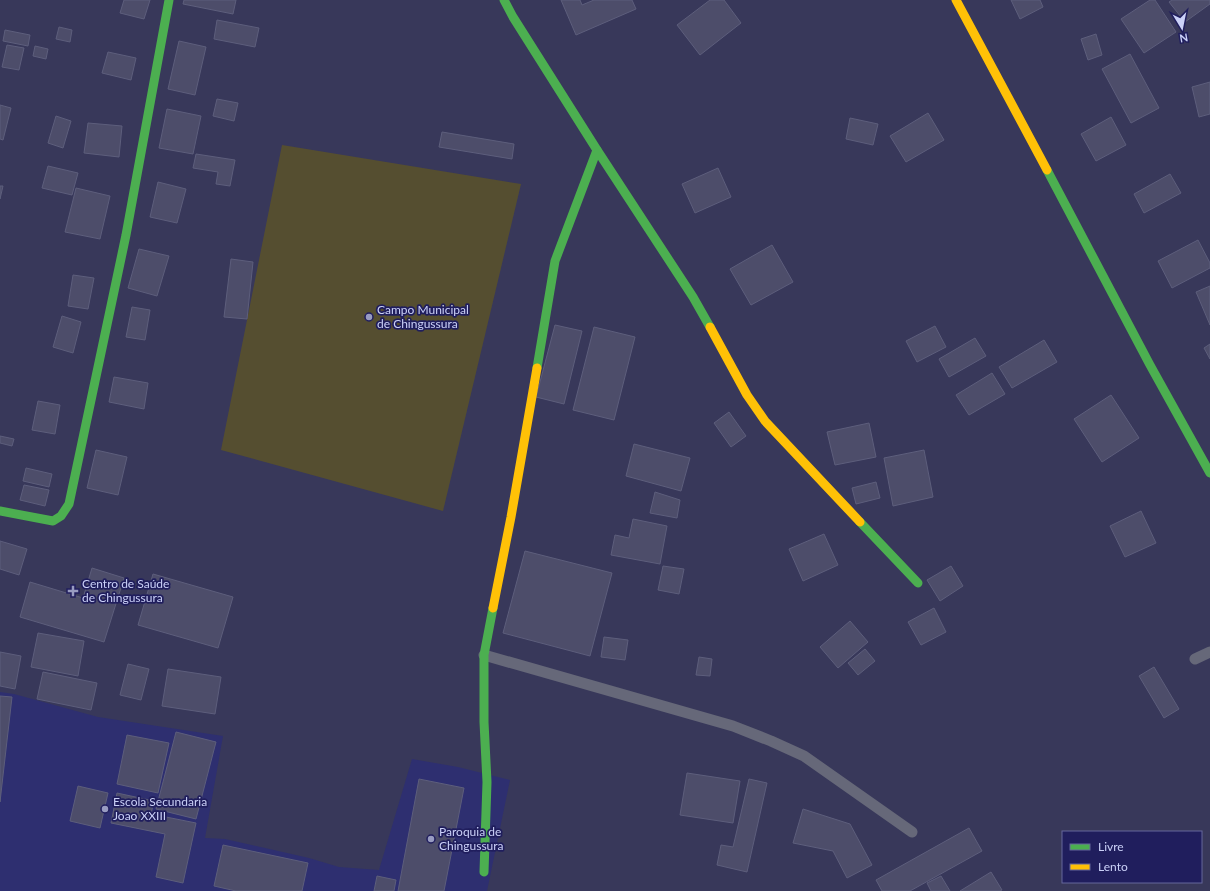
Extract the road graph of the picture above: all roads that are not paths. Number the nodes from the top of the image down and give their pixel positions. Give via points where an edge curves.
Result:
1 (169, 0) edge
2 (504, 0) edge
3 (956, 0) edge
4 (597, 150) junction
5 (1210, 473) edge
6 (0, 511) edge
7 (918, 583) dead end
8 (1210, 652) edge
9 (484, 655) junction
10 (1196, 659) dead end
11 (912, 832) dead end
12 (484, 872) dead end

1 - 6 street via 126,235 69,504 61,516 53,521
2 - 4 street
3 - 5 street
4 - 7 street via 693,297 747,394 765,421
4 - 9 street via 555,261
8 - 10 lane
9 - 11 lane via 733,726 771,741 804,756
9 - 12 street via 487,782

